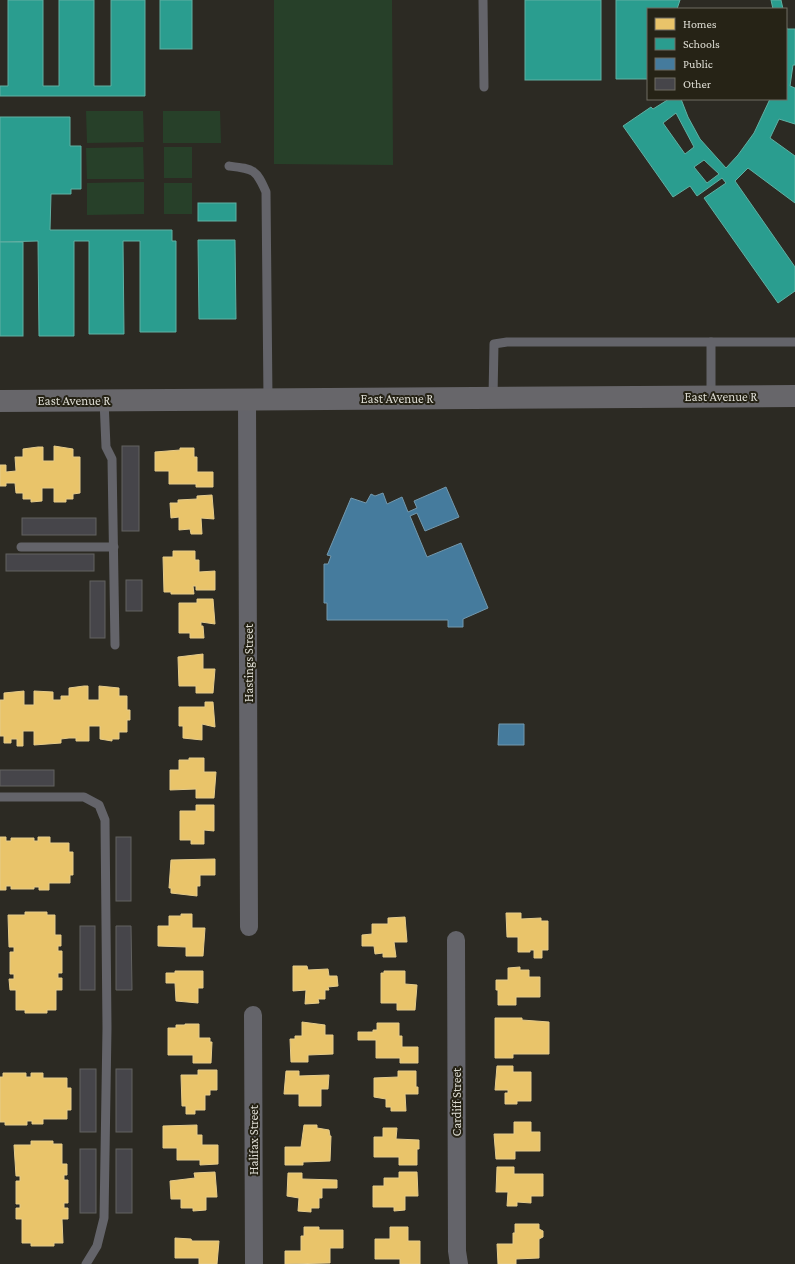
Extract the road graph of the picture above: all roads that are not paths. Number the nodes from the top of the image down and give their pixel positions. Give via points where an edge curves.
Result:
1 (484, 0) edge
2 (484, 87) dead end
3 (230, 166) dead end
4 (711, 342) junction
5 (795, 342) edge
6 (711, 396) junction
7 (795, 396) edge
8 (493, 397) junction
9 (258, 399) junction
10 (104, 400) junction
11 (0, 401) edge
12 (21, 547) dead end
13 (114, 547) junction
14 (115, 645) dead end
15 (0, 796) edge
16 (249, 927) dead end
17 (456, 940) dead end
18 (253, 1015) dead end
19 (86, 1264) edge
20 (254, 1264) edge
21 (459, 1264) edge

1 - 2 lane
3 - 9 lane via 248,168 258,174 266,192
4 - 5 lane
4 - 6 lane
4 - 8 lane via 494,344
6 - 7 main road, East Avenue R
6 - 8 main road, East Avenue R
8 - 9 main road, East Avenue R
9 - 10 main road, East Avenue R
9 - 16 street, Hastings Street
10 - 11 main road, East Avenue R
10 - 13 lane via 106,447 112,459
12 - 13 lane
13 - 14 lane
15 - 19 lane via 84,797 98,806 105,820 108,1028 104,1218 97,1246
17 - 21 street, Cardiff Street via 456,1243
18 - 20 street, Halifax Street

